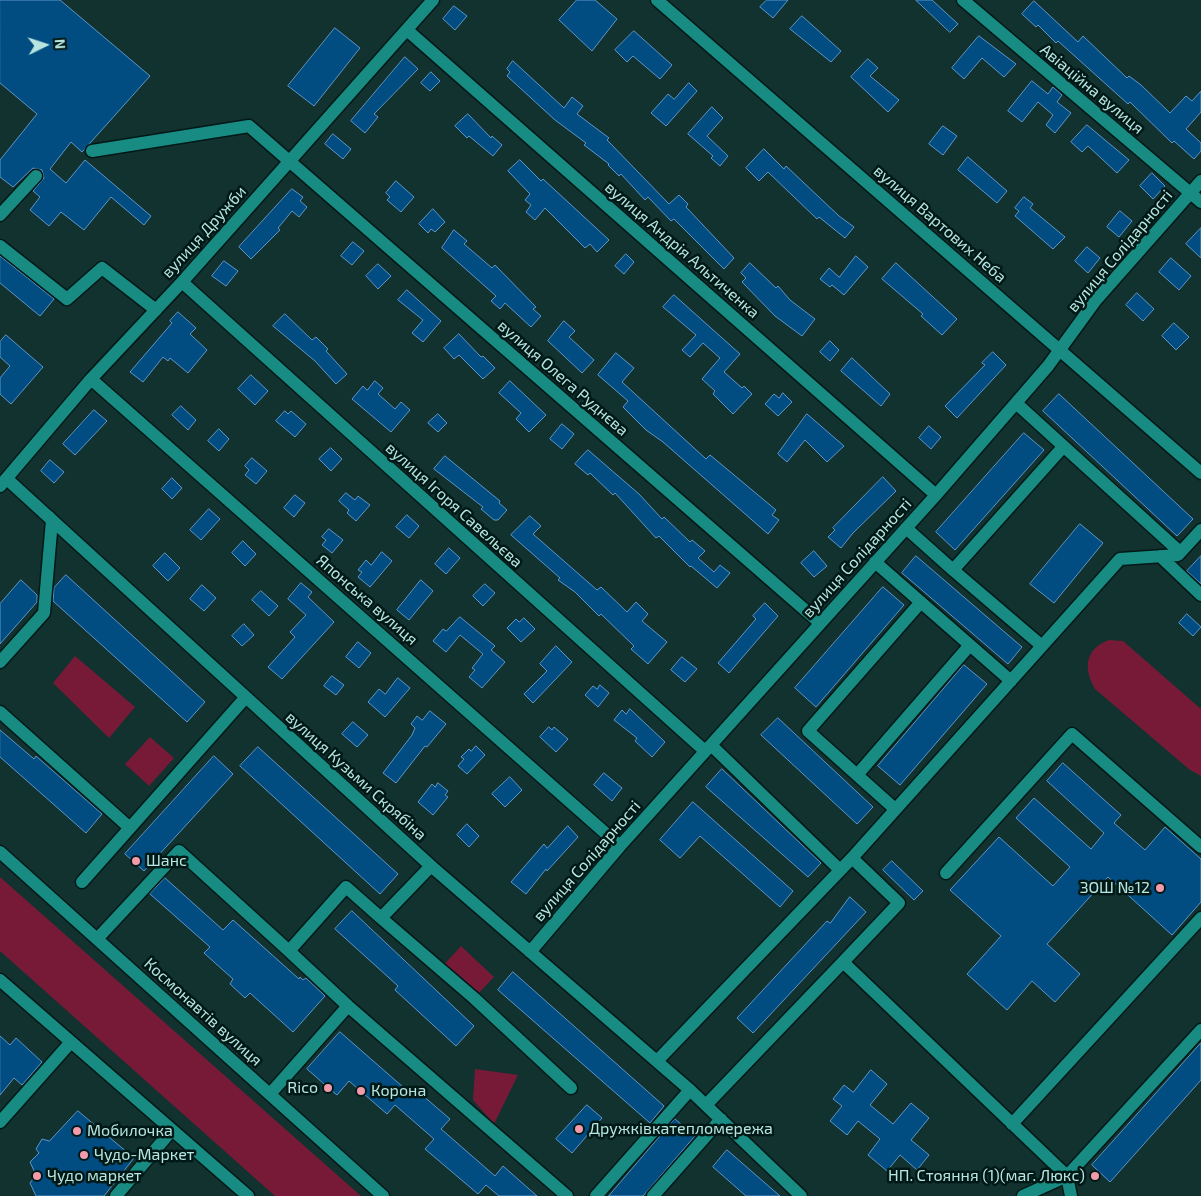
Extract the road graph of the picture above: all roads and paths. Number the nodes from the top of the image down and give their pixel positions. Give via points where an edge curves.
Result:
1 (433, 0) edge
2 (657, 0) edge
3 (963, 0) edge
4 (407, 30) junction
5 (92, 151) dead end
6 (286, 159) junction
7 (36, 176) dead end
8 (1201, 181) edge
9 (1190, 193) junction
10 (1201, 202) edge
11 (0, 215) edge
12 (0, 246) edge
13 (182, 282) junction
14 (156, 310) junction
15 (1060, 351) junction
16 (91, 379) junction
17 (1016, 403) junction
18 (1063, 447) junction
19 (1201, 473) edge
20 (3, 483) edge
21 (936, 495) junction
22 (52, 520) junction
23 (906, 528) junction
24 (1201, 530) edge
25 (1180, 552) junction
26 (1160, 556) junction
27 (875, 562) junction
28 (952, 570) junction
29 (1201, 595) edge
30 (921, 602) junction
31 (820, 623) junction
32 (970, 645) junction
33 (1042, 646) junction
34 (0, 662) edge
35 (1011, 681) junction
36 (246, 697) junction
37 (0, 712) edge
38 (708, 748) junction
39 (857, 775) junction
40 (896, 809) junction
41 (130, 828) junction
42 (620, 846) junction
43 (1201, 847) edge
44 (0, 852) edge
45 (852, 858) junction
46 (431, 866) junction
47 (840, 870) junction
48 (946, 873) dead end
49 (82, 882) dead end
50 (381, 918) junction
51 (1201, 918) edge
52 (97, 939) junction
53 (288, 951) junction
54 (530, 952) dead end
55 (842, 962) junction
56 (0, 980) edge
57 (348, 1006) junction
58 (1201, 1030) edge
59 (71, 1042) junction
60 (657, 1061) junction
61 (570, 1088) dead end
62 (690, 1090) junction
63 (270, 1094) junction
64 (706, 1105) junction
65 (721, 1119) junction
66 (0, 1122) edge
67 (1012, 1124) junction
68 (172, 1130) junction
69 (1067, 1176) junction
70 (116, 1196) edge
71 (248, 1196) edge
72 (383, 1196) edge
73 (566, 1196) edge
74 (596, 1196) edge
75 (653, 1196) edge
76 (801, 1196) edge
77 (1023, 1196) edge
78 (1071, 1196) edge

1 - 4 street, вулиця Дружби
2 - 15 street, вулиця Вартових Неба
3 - 9 street, Авіаційна вулиця
4 - 6 street, вулиця Дружби
4 - 21 street, вулиця Андрія Альтиченка
5 - 6 street, вулиця Олега Руднєва via 249,126
6 - 13 street, вулиця Дружби
6 - 31 street, вулиця Олега Руднєва
7 - 11 street
8 - 9 street, вулиця Солідарності
9 - 10 street, Авіаційна вулиця
9 - 15 street, вулиця Солідарності via 1096,300
12 - 14 street via 67,299 102,268
13 - 14 street, вулиця Дружби
13 - 38 street, вулиця Ігоря Савельєва
14 - 16 street, вулиця Дружби
15 - 17 street, вулиця Солідарності
15 - 19 street, вулиця Вартових Неба
16 - 20 street, вулиця Дружби
16 - 42 street, Японська вулиця
17 - 18 street
17 - 21 street, вулиця Солідарності
18 - 25 street
18 - 28 street
20 - 22 street, вулиця Кузьми Скрябіна
21 - 23 street, вулиця Солідарності
22 - 34 street via 44,613
22 - 36 street, вулиця Кузьми Скрябіна
23 - 27 street, вулиця Солідарності
23 - 28 street
24 - 25 street
25 - 26 street via 1178,555
26 - 29 street
26 - 33 street via 1120,559
27 - 30 street
27 - 31 street, вулиця Солідарності
28 - 33 street
30 - 32 street
30 - 39 street via 808,732
31 - 38 street, вулиця Солідарності
32 - 35 street
32 - 39 street
33 - 35 street
35 - 40 street
36 - 41 street
36 - 46 street, вулиця Кузьми Скрябіна
37 - 41 street
38 - 42 street, вулиця Солідарності
38 - 47 street, вулиця Ігоря Савельєва
39 - 40 street
40 - 45 street
41 - 49 street
42 - 54 street, вулиця Солідарності
43 - 48 street via 1073,734
44 - 52 street, Космонавтів вулиця
45 - 47 street
45 - 55 street via 899,903
46 - 50 street
46 - 60 street, вулиця Кузьми Скрябіна
47 - 60 street
50 - 53 street via 346,887
50 - 61 street via 474,998
51 - 67 street
52 - 53 street via 179,851
52 - 63 street, Космонавтів вулиця
53 - 57 street
55 - 64 street
55 - 67 street
56 - 59 street
57 - 63 street
57 - 73 street
58 - 69 street
59 - 66 street
59 - 68 street
60 - 62 street, вулиця Кузьми Скрябіна
62 - 64 street, вулиця Кузьми Скрябіна
62 - 74 street
63 - 72 street, Космонавтів вулиця
64 - 65 street, вулиця Кузьми Скрябіна
65 - 75 street
65 - 76 street, вулиця Кузьми Скрябіна
67 - 69 street
68 - 70 street
68 - 71 street
69 - 77 street
69 - 78 street

